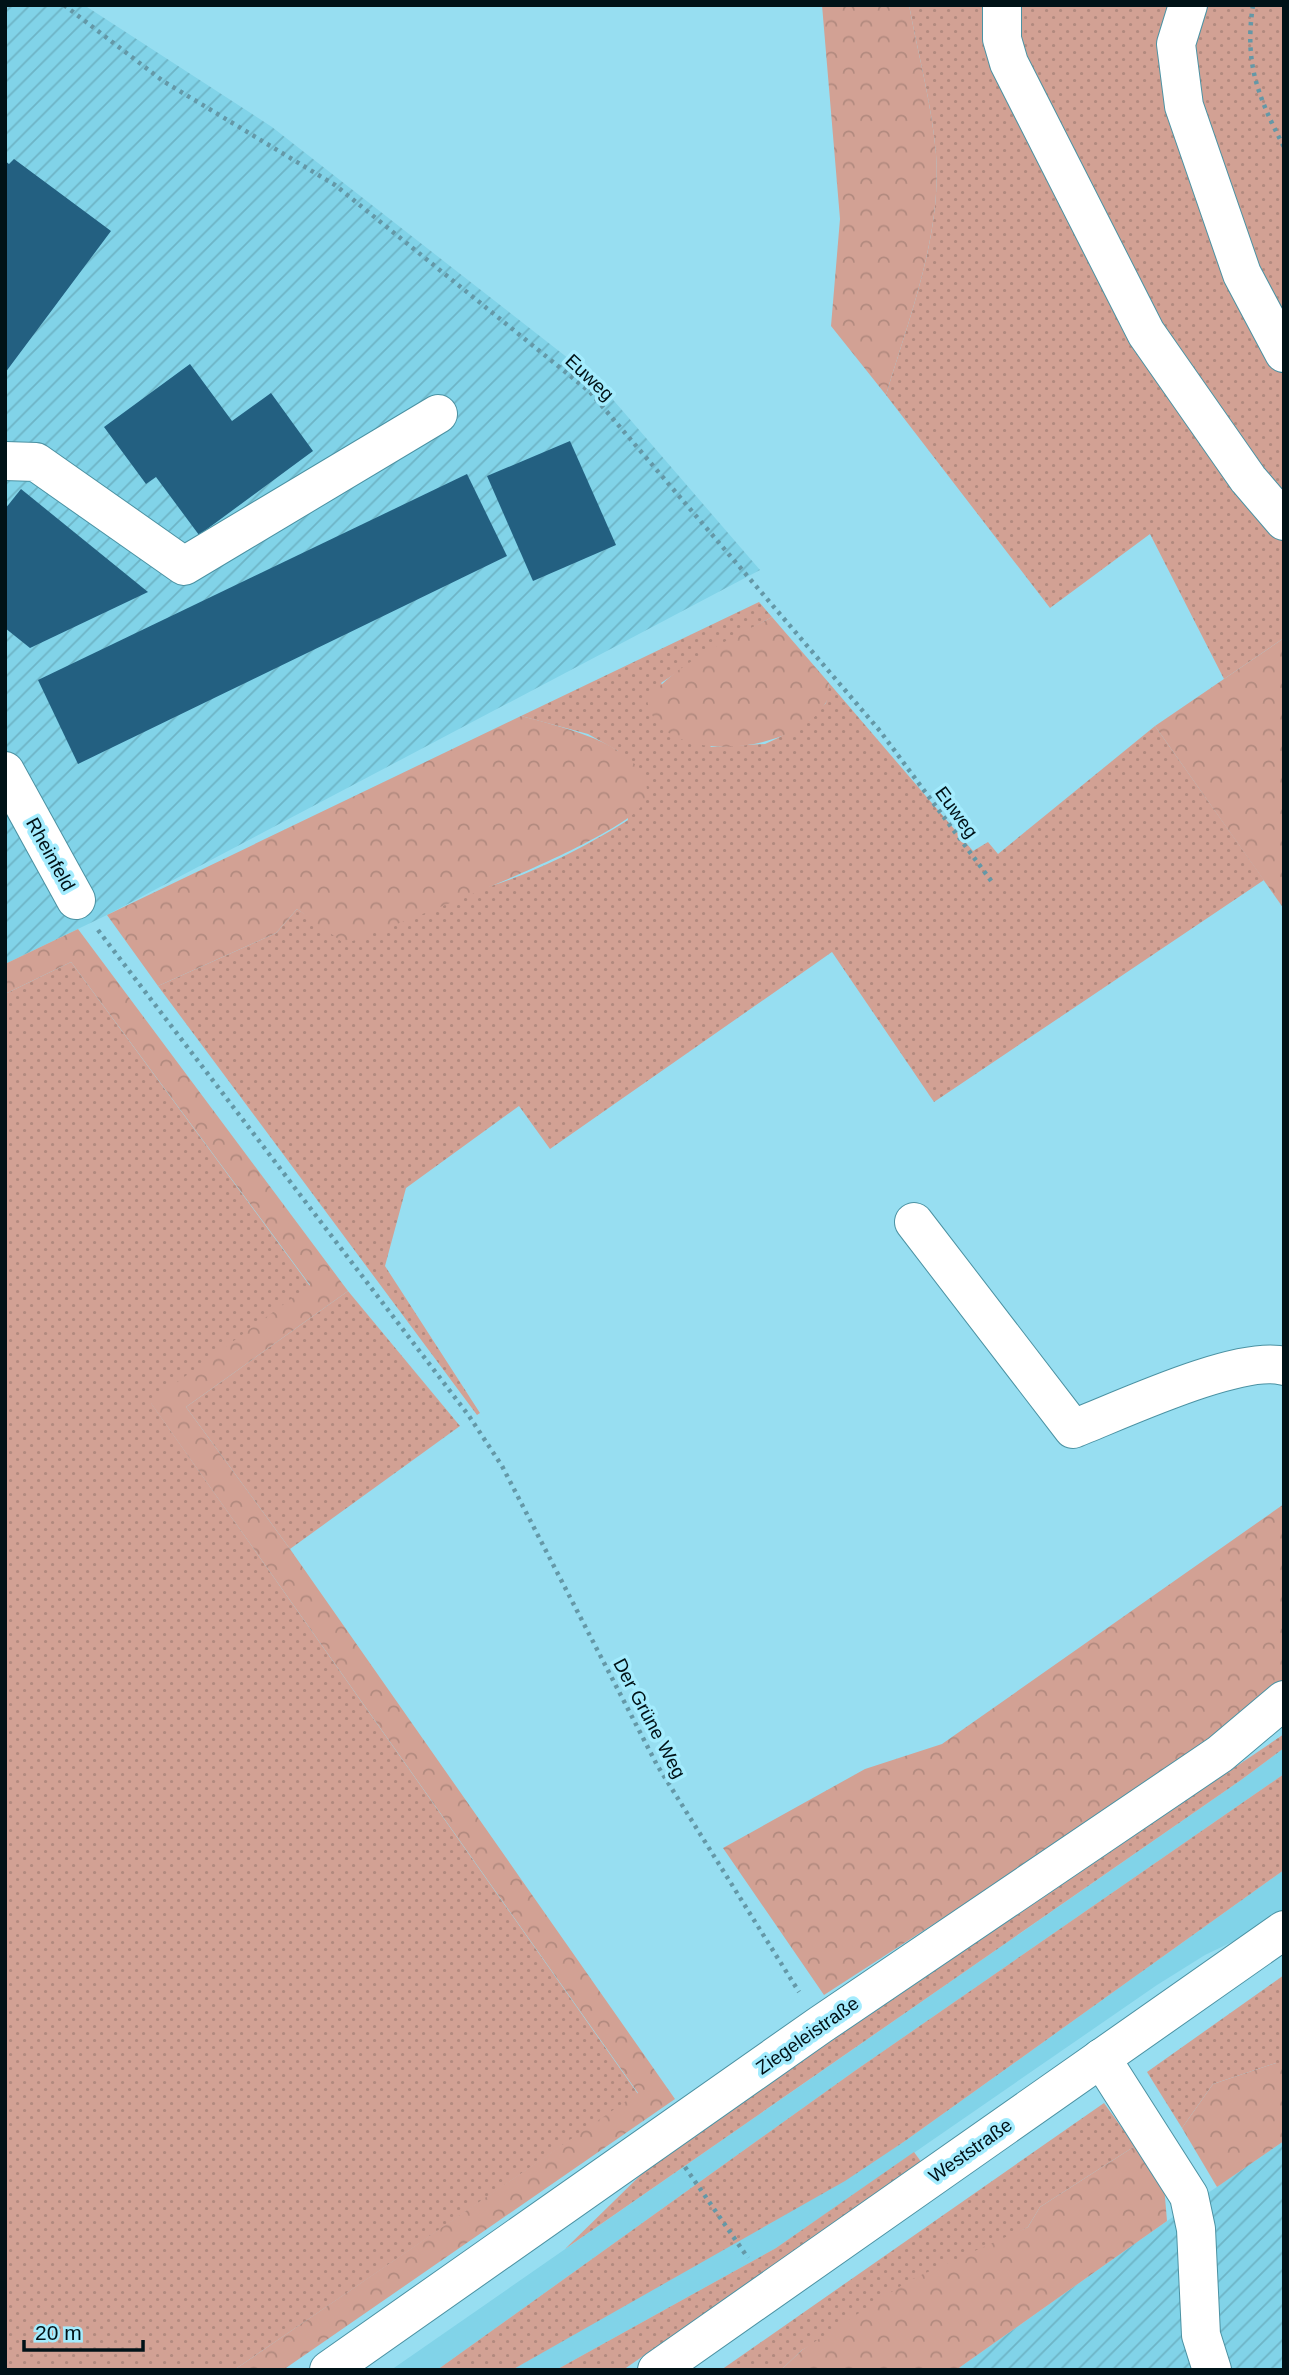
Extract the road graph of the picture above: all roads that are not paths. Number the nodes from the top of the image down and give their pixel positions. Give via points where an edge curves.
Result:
1 (1002, 5) edge
2 (1188, 5) edge
3 (1284, 353) edge
4 (438, 414) dead end
5 (5, 461) edge
6 (1284, 521) edge
7 (5, 771) edge
8 (76, 900) road end
9 (914, 1222) dead end
10 (1284, 1366) edge
11 (1284, 1700) edge
12 (1284, 1930) edge
13 (1101, 2058) junction
14 (329, 2370) edge
15 (657, 2370) edge
16 (1212, 2370) edge

1 - 6 street via 1002,39 1009,63 1146,333 1248,479
2 - 3 street via 1176,44 1184,106 1242,274
4 - 5 street via 184,566 36,462
7 - 8 street, Rheinfeld
9 - 10 street via 1073,1429 1183,1384 1269,1362
11 - 14 street, Ziegeleistraße via 1220,1754 820,2025
12 - 13 street, Weststraße
13 - 15 street, Weststraße
13 - 16 street via 1189,2196 1196,2229 1201,2335

